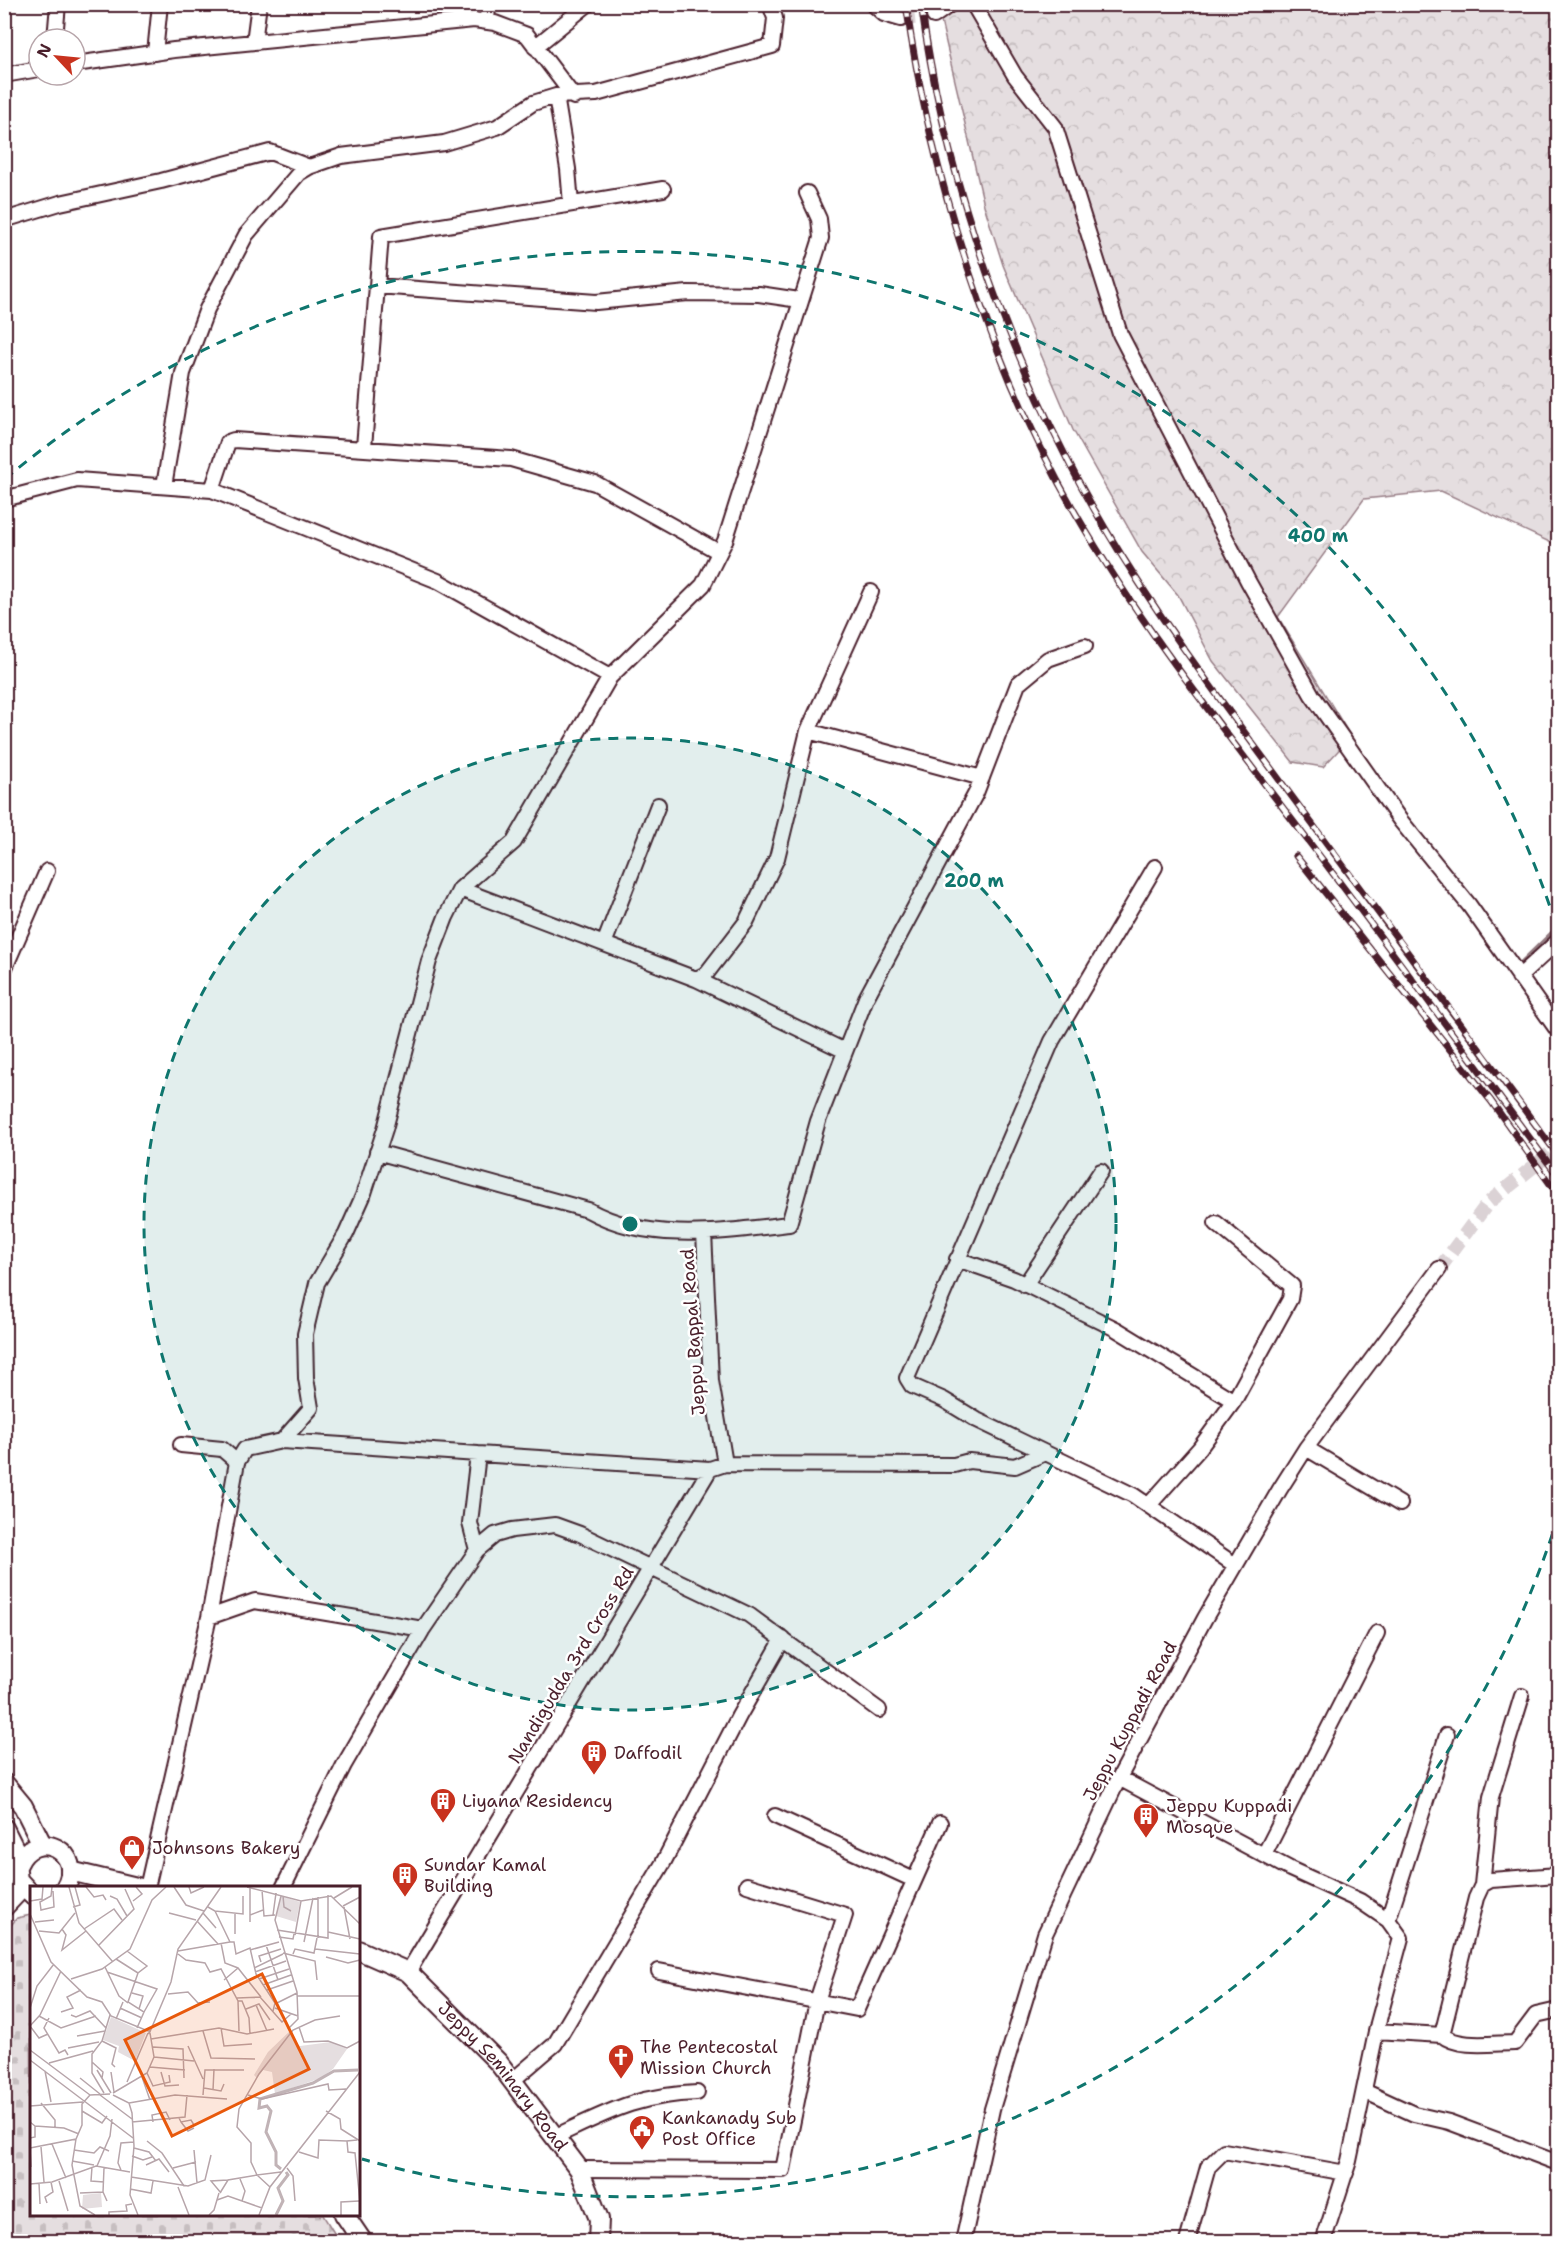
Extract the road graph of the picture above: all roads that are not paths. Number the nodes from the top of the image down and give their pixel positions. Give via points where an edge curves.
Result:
1 (58, 4) edge
2 (160, 4) edge
3 (259, 4) edge
4 (488, 4) edge
5 (588, 4) edge
6 (770, 4) edge
7 (873, 4) edge
8 (951, 4) edge
9 (973, 4) edge
10 (934, 16) tunnel mouth
11 (901, 19) tunnel mouth
12 (487, 22) junction
13 (56, 27) edge
14 (254, 42) junction
15 (536, 47) junction
16 (155, 53) junction
17 (87, 62) edge
18 (27, 71) edge
19 (4, 75) edge
20 (556, 96) junction
21 (574, 97) junction
22 (309, 167) junction
23 (663, 189) dead end
24 (807, 193) dead end
25 (571, 204) junction
26 (4, 220) edge
27 (377, 286) junction
28 (799, 300) junction
29 (364, 447) junction
30 (164, 486) junction
31 (212, 490) junction
32 (4, 499) edge
33 (719, 552) junction
34 (871, 592) dead end
35 (1085, 646) dead end
36 (610, 677) junction
37 (807, 731) junction
38 (982, 778) junction
39 (658, 805) dead end
40 (1155, 867) dead end
41 (47, 871) dead end
42 (460, 889) junction
43 (1558, 940) edge
44 (604, 944) junction
45 (4, 970) edge
46 (1519, 977) junction
47 (696, 979) junction
48 (1558, 1031) edge
49 (846, 1051) junction
50 (377, 1152) junction
51 (1101, 1171) dead end
52 (1216, 1223) dead end
53 (704, 1233) junction
54 (957, 1259) junction
55 (1438, 1269) tunnel mouth
56 (1025, 1285) junction
57 (1234, 1401) junction
58 (282, 1441) junction
59 (181, 1445) dead end
60 (1306, 1448) junction
61 (1045, 1453) junction
62 (478, 1454) junction
63 (237, 1462) junction
64 (725, 1464) junction
65 (710, 1469) junction
66 (1400, 1504) dead end
67 (1149, 1505) junction
68 (477, 1550) junction
69 (1235, 1565) junction
70 (650, 1567) junction
71 (209, 1617) junction
72 (423, 1629) junction
73 (1377, 1633) dead end
74 (783, 1639) junction
75 (1522, 1696) dead end
76 (879, 1710) dead end
77 (1447, 1735) dead end
78 (1119, 1778) junction
79 (4, 1783) edge
80 (775, 1816) dead end
81 (940, 1823) dead end
82 (4, 1828) edge
83 (42, 1844) junction
84 (1264, 1855) junction
85 (18, 1864) junction
86 (1558, 1875) edge
87 (67, 1879) edge
88 (914, 1880) junction
89 (747, 1885) dead end
90 (1482, 1885) junction
91 (132, 1886) edge
92 (147, 1886) edge
93 (284, 1886) edge
94 (27, 1891) edge
95 (4, 1907) edge
96 (1388, 1920) junction
97 (360, 1951) edge
98 (659, 1971) dead end
99 (408, 1972) junction
100 (817, 2001) junction
101 (1558, 2010) edge
102 (1376, 2031) junction
103 (1442, 2035) junction
104 (512, 2081) junction
105 (1364, 2091) junction
106 (698, 2093) dead end
107 (554, 2137) junction
108 (1558, 2163) edge
109 (579, 2169) junction
110 (1346, 2173) junction
111 (345, 2216) edge
112 (363, 2241) edge
113 (597, 2241) edge
114 (963, 2241) edge
115 (1187, 2241) edge
116 (1323, 2241) edge

1 - 13 street
2 - 16 street
3 - 14 street
4 - 12 street
5 - 15 street
6 - 21 street via 775,18 772,46
7 - 11 street via 884,14
8 - 10 street
9 - 46 street via 1015,76 1056,127 1120,334 1312,695 1400,820 1469,905
12 - 14 street via 474,20
12 - 15 street via 527,35
14 - 16 street
15 - 21 street
16 - 17 street
18 - 19 street
20 - 21 street
20 - 22 street via 533,103 497,127 444,143 341,156
20 - 25 street
22 - 26 street via 270,152
22 - 30 street via 246,235 207,309 183,373
23 - 25 street
24 - 28 street via 819,219 821,238 812,273
25 - 27 street via 381,236
27 - 28 street via 596,302 688,293 759,294
27 - 29 street
28 - 33 street
29 - 31 street via 234,440 224,450
29 - 33 street via 511,459 595,483
30 - 31 street
30 - 32 street via 76,480
31 - 36 street via 438,581
33 - 36 street via 703,585
34 - 37 street
35 - 38 street via 1048,659 1018,684
36 - 42 street via 514,842
37 - 38 street
37 - 47 street via 777,858 746,922 706,974
38 - 49 street via 867,998
39 - 44 street
40 - 54 street via 1052,1041
41 - 45 street
42 - 44 street
42 - 50 street via 429,961
43 - 46 street
44 - 47 street
46 - 48 street
47 - 49 street
49 - 53 street via 818,1121 789,1224
50 - 53 street via 588,1210 611,1223 675,1234
50 - 58 street via 346,1234 317,1283 305,1334 311,1408
51 - 56 street
52 - 57 street via 1292,1286 1290,1299
53 - 64 street, Jeppu Bappal Road via 711,1381
54 - 56 street
54 - 61 street via 907,1378 912,1386
55 - 60 street, Jeppu Kuppadi Road
56 - 57 street via 1116,1329
57 - 67 street via 1199,1449
58 - 62 street
58 - 63 street via 245,1449
59 - 63 street via 222,1449
60 - 66 street
60 - 69 street, Jeppu Kuppadi Road
61 - 64 street via 1015,1466 969,1461 954,1465
61 - 67 street
62 - 65 street
62 - 68 street via 470,1522
63 - 71 street
64 - 65 street
65 - 70 street, Nandigudda 3rd Cross Rd
67 - 69 street
68 - 70 street via 495,1535 555,1525
68 - 72 street
69 - 78 street, Jeppu Kuppadi Road
70 - 74 street via 749,1615
70 - 99 street, Nandigudda 3rd Cross Rd
71 - 72 street via 255,1600
71 - 92 street
72 - 93 street via 344,1765
73 - 84 street
74 - 76 street
74 - 104 street via 663,1863 555,2044
75 - 90 street via 1491,1797
77 - 96 street
78 - 84 street
78 - 114 street, Jeppu Kuppadi Road via 1045,1934 992,2109
79 - 83 main road via 23,1806
80 - 88 street
81 - 88 street
82 - 85 main road
83 - 85 main road via 27,1850
83 - 87 main road via 65,1855
84 - 96 street via 1360,1901
85 - 94 main road via 18,1880
86 - 90 street via 1491,1880
87 - 91 main road
88 - 100 street via 857,2009
89 - 100 street via 845,1915
90 - 103 street
94 - 95 main road
96 - 102 street via 1401,1938
97 - 99 main road, Jeppy Seminary Road
98 - 100 street
99 - 104 main road, Jeppy Seminary Road
100 - 109 street via 783,2170
101 - 103 street via 1536,2015 1515,2043 1462,2043 1448,2041
102 - 103 street
102 - 105 street
104 - 107 main road, Jeppy Seminary Road
105 - 108 street via 1414,2114 1449,2122
105 - 110 street
106 - 107 street via 662,2094 617,2106
107 - 109 main road, Jeppy Seminary Road
109 - 113 main road, Jeppy Seminary Road via 600,2219
110 - 115 street via 1224,2151 1208,2167
110 - 116 street
111 - 112 main road

